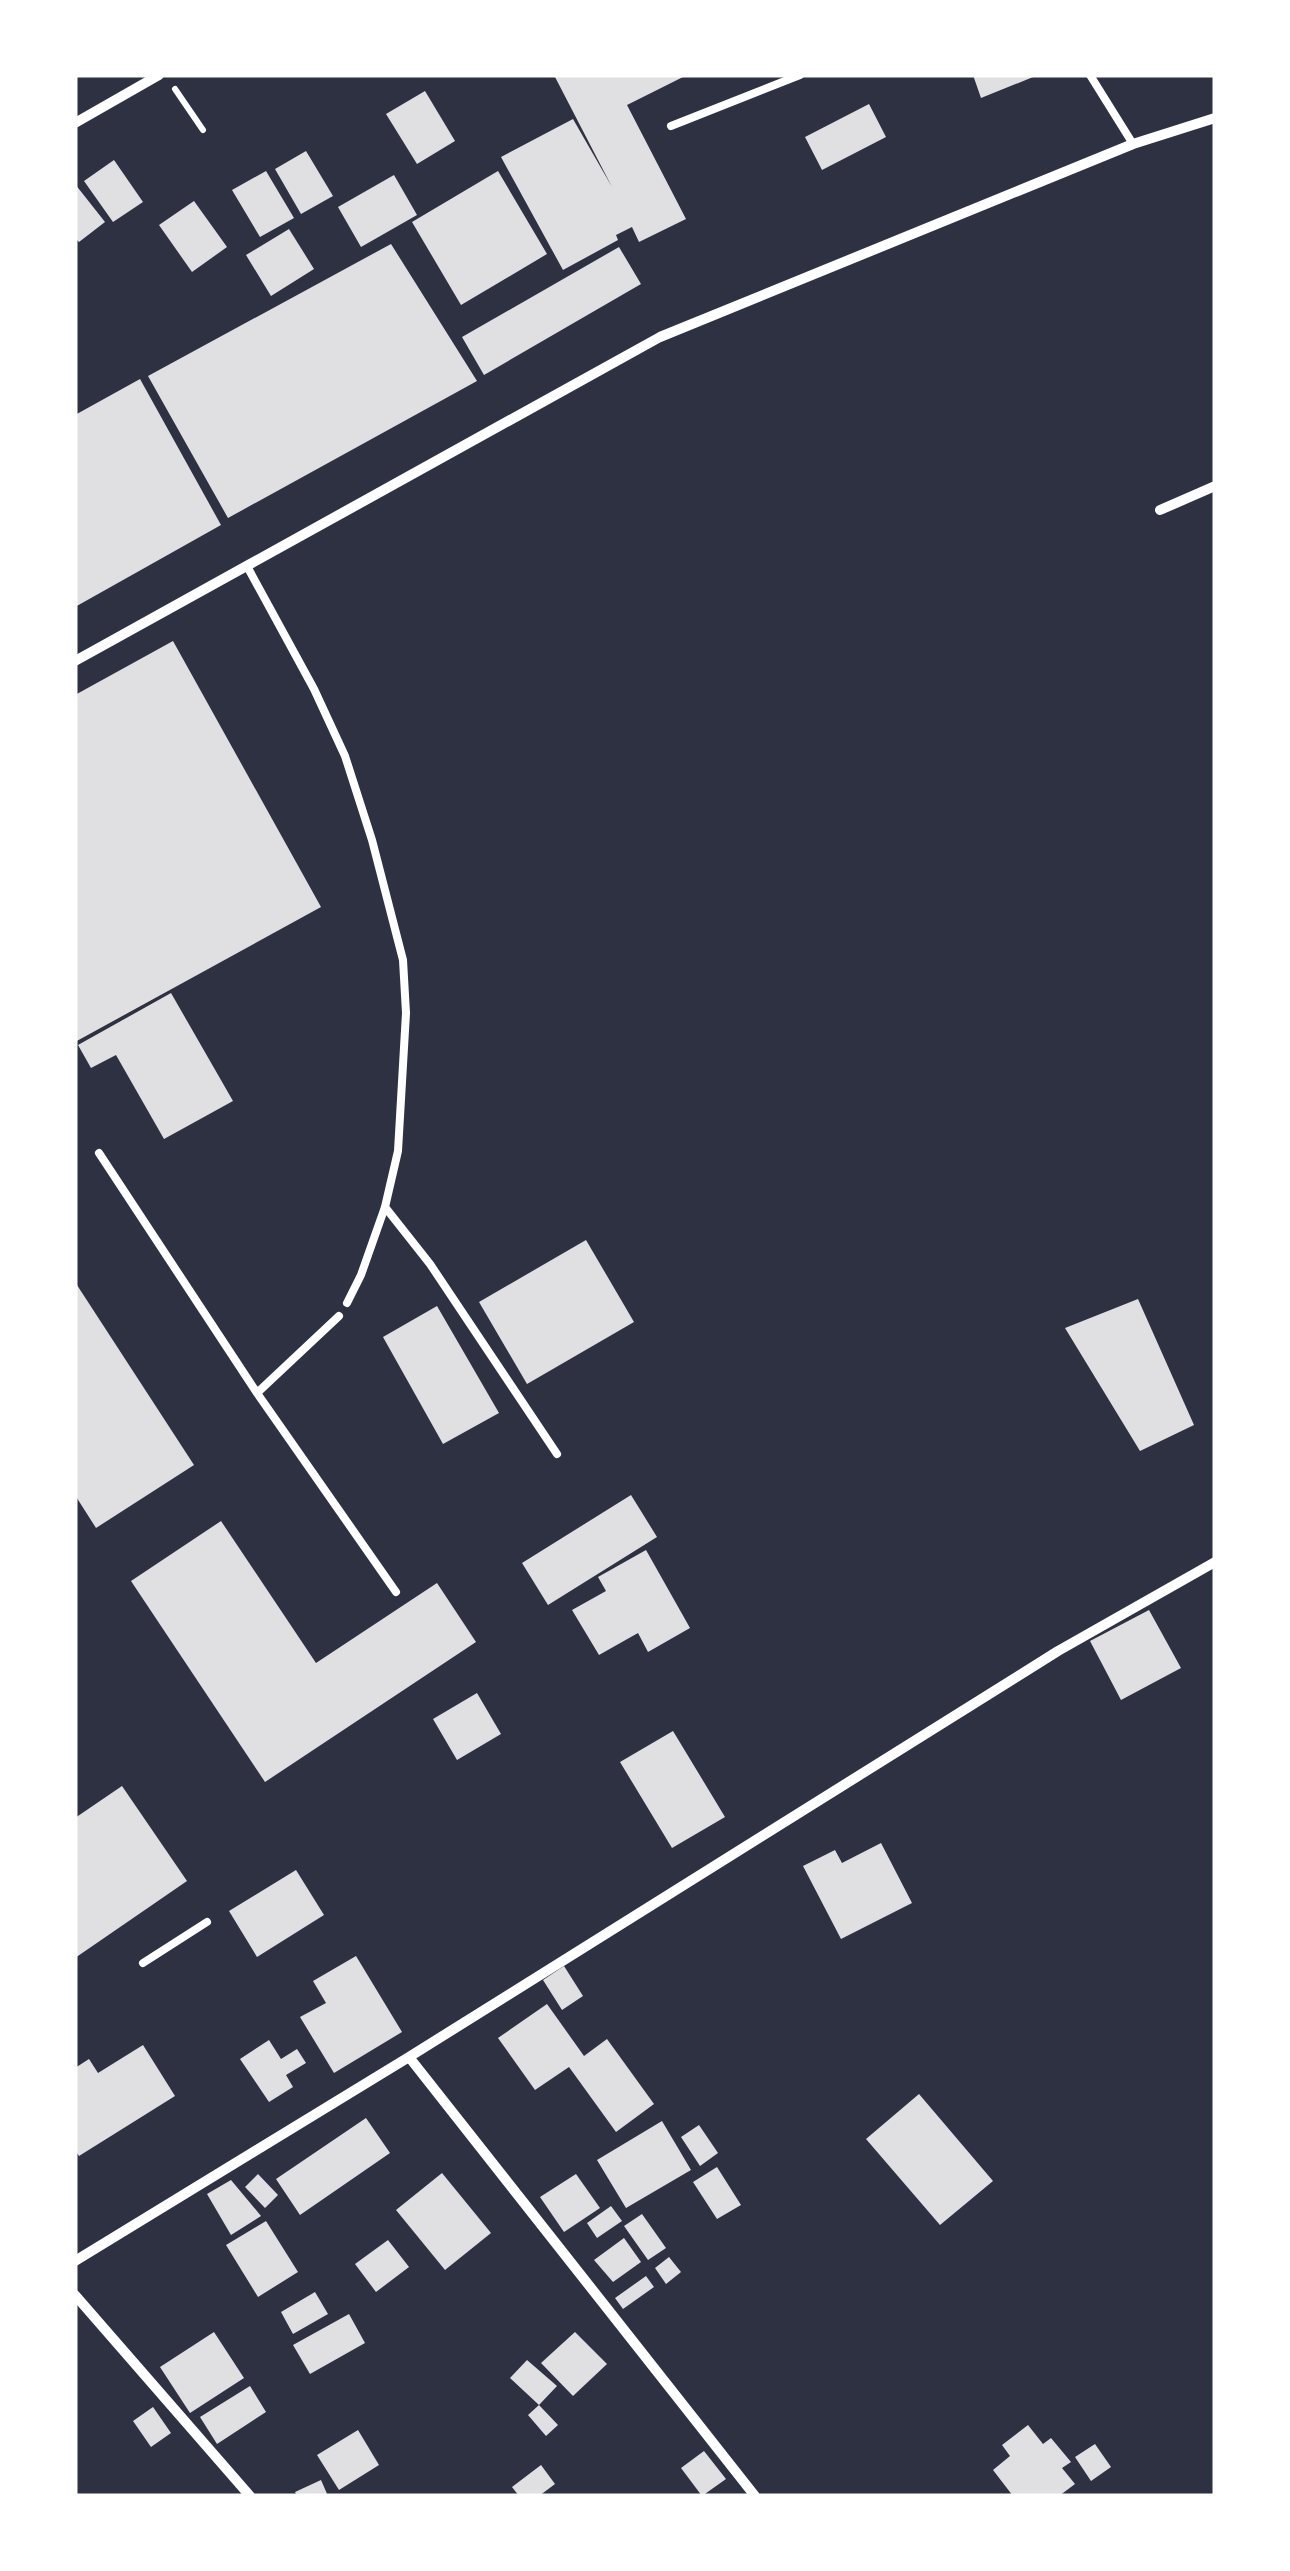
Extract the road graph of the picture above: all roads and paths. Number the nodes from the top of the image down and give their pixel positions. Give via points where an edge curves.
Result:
1 (158, 75) edge
2 (166, 75) edge
3 (800, 75) edge
4 (1090, 75) edge
5 (1215, 118) edge
6 (75, 122) edge
7 (671, 126) dead end
8 (203, 130) dead end
9 (1132, 144) junction
10 (1215, 486) edge
11 (1160, 510) dead end
12 (248, 568) junction
13 (75, 661) edge
14 (99, 1153) dead end
15 (385, 1207) junction
16 (348, 1304) dead end
17 (339, 1316) dead end
18 (257, 1392) junction
19 (556, 1454) dead end
20 (1215, 1562) edge
21 (396, 1592) dead end
22 (207, 1922) dead end
23 (143, 1963) dead end
24 (409, 2057) junction
25 (75, 2260) edge
26 (75, 2295) edge
27 (250, 2496) edge
28 (755, 2496) edge

1 - 6 street
2 - 8 path
3 - 7 lane
4 - 9 lane
5 - 9 street
9 - 12 street via 660,337
10 - 11 street
12 - 13 street
12 - 15 lane via 345,756 403,960 403,1089
14 - 18 lane
15 - 16 lane
15 - 19 lane
17 - 18 lane
18 - 21 lane
20 - 24 street via 1058,1651
22 - 23 lane
24 - 25 street
24 - 28 street
26 - 27 street

